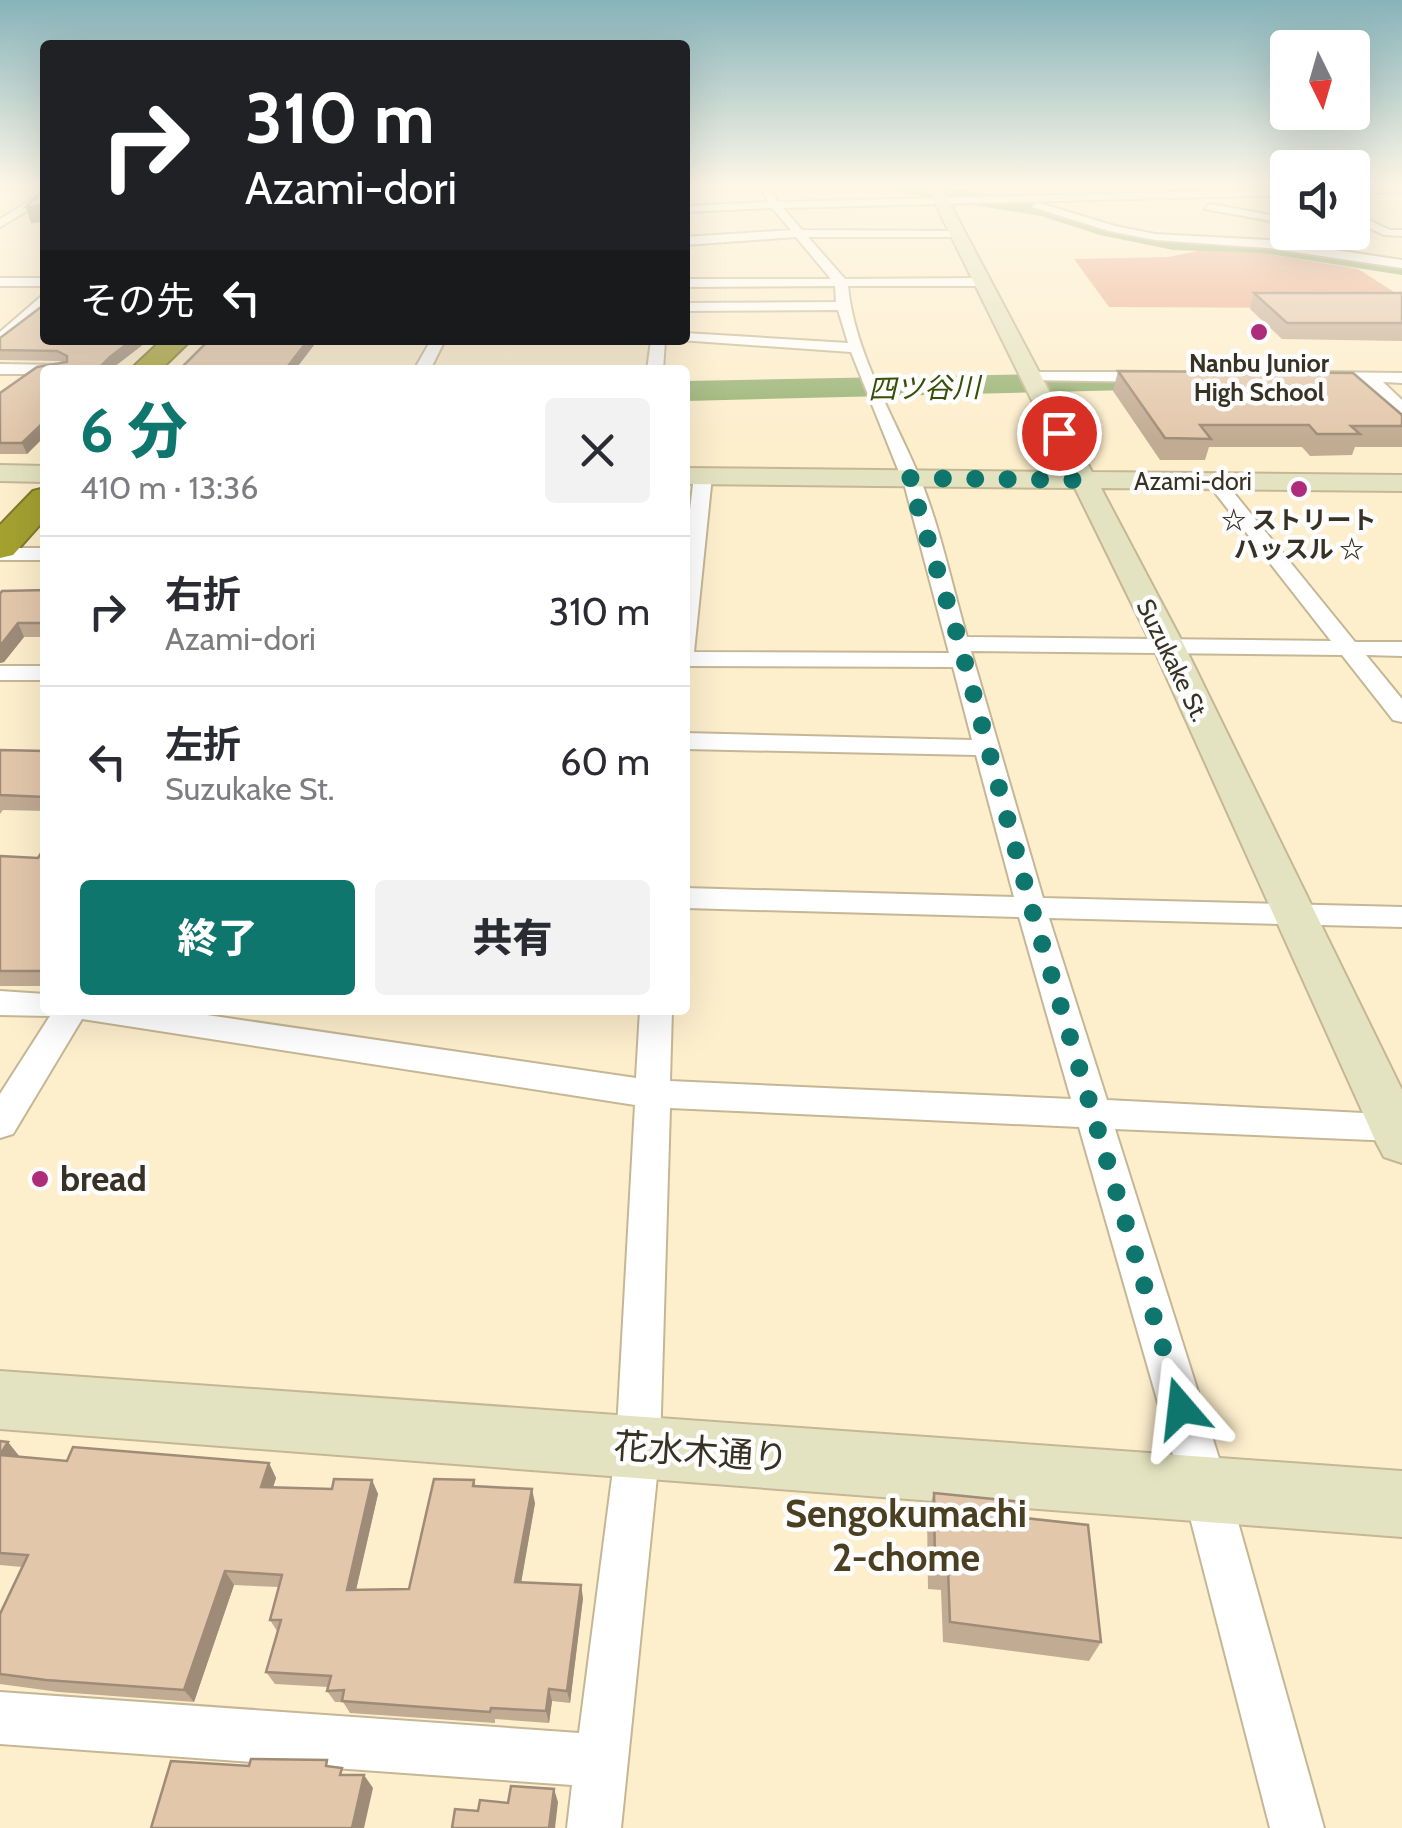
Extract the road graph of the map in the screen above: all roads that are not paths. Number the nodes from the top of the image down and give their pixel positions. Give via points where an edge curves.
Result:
1 (831, 270) edge
2 (974, 270) edge
3 (0, 282) edge
4 (40, 282) edge
5 (841, 282) junction
6 (980, 282) junction
7 (690, 283) edge
8 (40, 303) edge
9 (844, 306) junction
10 (690, 307) edge
11 (0, 310) edge
12 (32, 310) junction
13 (28, 330) edge
14 (4, 333) edge
15 (690, 336) edge
16 (172, 345) edge
17 (195, 345) edge
18 (857, 348) junction
19 (150, 365) edge
20 (173, 365) edge
21 (40, 371) edge
22 (0, 372) edge
23 (39, 376) edge
24 (1178, 377) edge
25 (1292, 377) edge
26 (1030, 378) junction
27 (1369, 378) junction
28 (1402, 378) edge
29 (16, 387) edge
30 (1398, 401) edge
31 (34, 476) edge
32 (694, 476) edge
33 (909, 478) junction
34 (1084, 480) junction
35 (1215, 481) junction
36 (1402, 483) edge
37 (0, 503) edge
38 (0, 550) edge
39 (690, 553) edge
40 (40, 554) edge
41 (1169, 647) junction
42 (1349, 649) junction
43 (1402, 650) edge
44 (961, 652) junction
45 (690, 659) edge
46 (0, 673) edge
47 (40, 673) edge
48 (1402, 715) edge
49 (690, 741) edge
50 (987, 748) junction
51 (690, 898) edge
52 (1032, 910) junction
53 (1295, 916) junction
54 (1402, 917) edge
55 (0, 1004) edge
56 (40, 1006) edge
57 (68, 1015) edge
58 (125, 1015) edge
59 (656, 1015) edge
60 (653, 1094) junction
61 (1093, 1116) junction
62 (0, 1124) edge
63 (1399, 1134) edge
64 (0, 1400) edge
65 (638, 1447) junction
66 (1206, 1490) junction
67 (1402, 1504) edge
68 (0, 1718) edge
69 (600, 1761) junction
70 (594, 1828) edge
71 (1298, 1828) edge

1 - 5 street
2 - 6 street, Suzukake St.
3 - 4 street
5 - 6 street
5 - 7 street
5 - 9 street
6 - 26 street, Suzukake St.
8 - 12 street
9 - 10 street
9 - 18 street
11 - 12 street
12 - 14 street
13 - 14 street
15 - 18 street
16 - 19 highway
17 - 20 highway
18 - 33 street
21 - 22 street
22 - 23 street
23 - 29 street
24 - 26 street
25 - 27 street
26 - 34 street, Suzukake St.
27 - 28 street
27 - 30 street
31 - 37 highway
31 - 38 highway
32 - 33 street, Azami-dori
32 - 39 street
33 - 34 street, Azami-dori
33 - 44 street
34 - 35 street, Azami-dori
34 - 41 street, Suzukake St.
35 - 36 street, Azami-dori
35 - 42 street
38 - 40 street
41 - 42 street
41 - 44 street
41 - 53 street, Suzukake St.
42 - 43 street
42 - 48 street
44 - 45 street
44 - 50 street
46 - 47 street
49 - 50 street
50 - 52 street
51 - 52 street
52 - 53 street
52 - 61 street
53 - 54 street
53 - 63 street, Suzukake St.
55 - 56 street
57 - 62 street
58 - 60 street
59 - 60 street
60 - 61 street
60 - 65 street
61 - 63 street
61 - 66 street
64 - 65 street, 花水木通り
65 - 66 street, 花水木通り
65 - 69 street
66 - 67 street, 花水木通り
66 - 71 street
68 - 69 street
69 - 70 street

